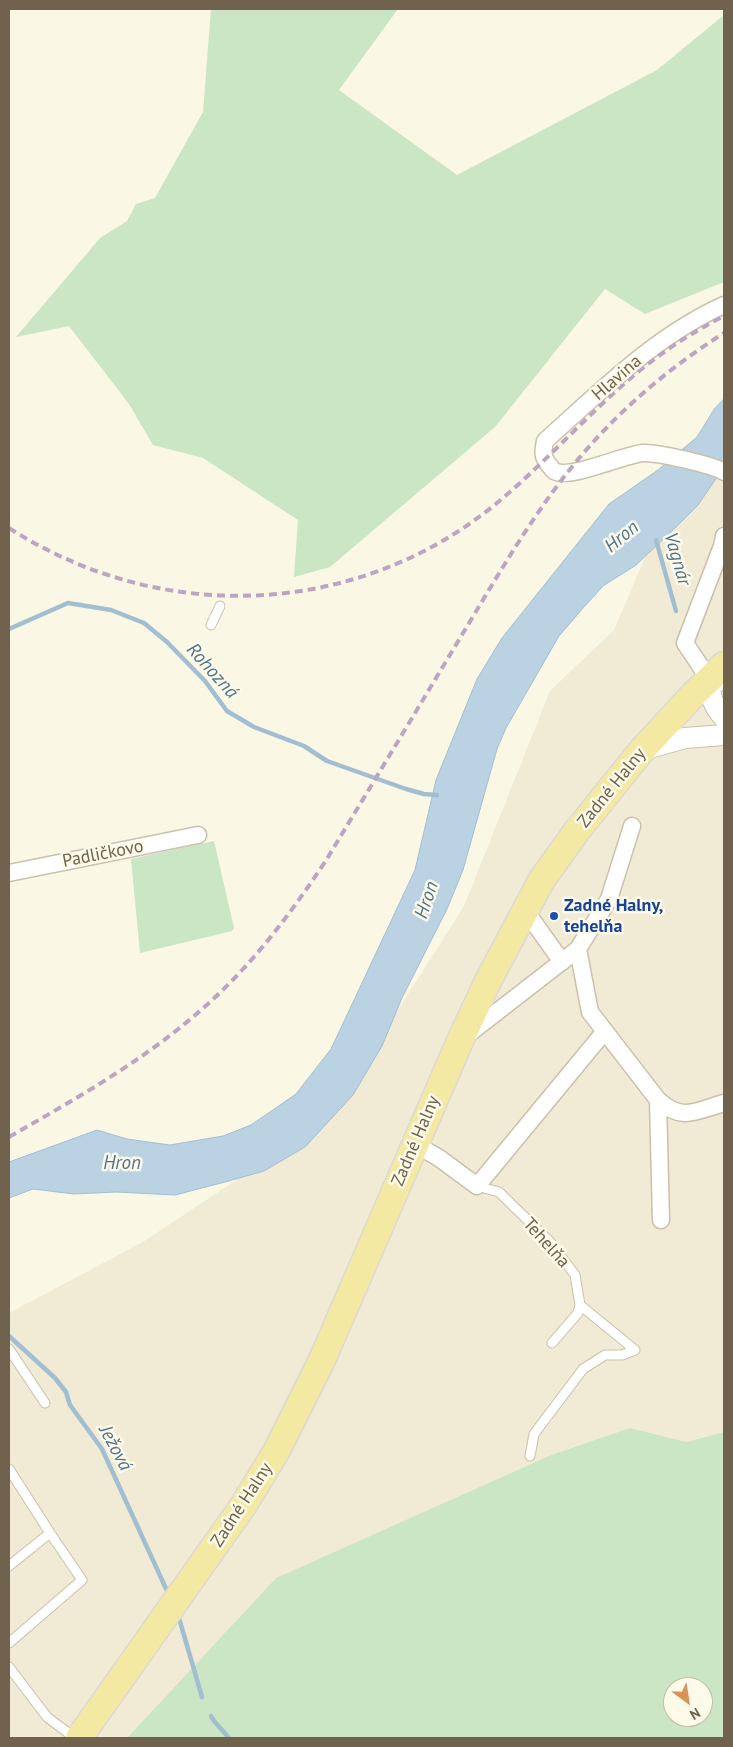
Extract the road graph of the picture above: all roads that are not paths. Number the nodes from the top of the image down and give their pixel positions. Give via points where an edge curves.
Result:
1 (724, 305) edge
2 (723, 471) edge
3 (724, 536) edge
4 (220, 606) dead end
5 (211, 625) dead end
6 (719, 675) edge
7 (724, 718) edge
8 (724, 735) edge
9 (642, 750) junction
10 (632, 826) dead end
11 (198, 835) dead end
12 (9, 873) edge
13 (525, 910) junction
14 (578, 950) junction
15 (562, 962) junction
16 (605, 1031) junction
17 (460, 1041) junction
18 (658, 1100) junction
19 (724, 1103) edge
20 (415, 1144) junction
21 (477, 1186) junction
22 (662, 1220) dead end
23 (580, 1305) junction
24 (552, 1343) dead end
25 (9, 1349) edge
26 (44, 1403) dead end
27 (530, 1456) dead end
28 (9, 1469) edge
29 (50, 1533) junction
30 (9, 1566) edge
31 (9, 1643) edge
32 (9, 1667) edge
33 (75, 1738) edge
34 (79, 1738) edge

1 - 2 street, Hlavina via 656,344 545,440 542,451 544,460 554,471 567,474 645,453 670,456
3 - 6 street via 685,643
4 - 5 lane
6 - 7 street via 710,698
6 - 9 main road, Zadné Halny
8 - 9 street via 684,738
9 - 13 main road, Zadné Halny via 571,838
10 - 14 street via 609,899
11 - 12 street, Padličkovo
13 - 15 street
13 - 17 main road, Zadné Halny
14 - 15 street
14 - 16 street via 590,1012
15 - 17 street
16 - 18 street
16 - 21 street
17 - 20 main road, Zadné Halny
18 - 19 street via 668,1109 683,1114
18 - 22 street
20 - 21 street, Tehelňa
20 - 34 main road, Zadné Halny via 322,1360 277,1450 243,1506
21 - 23 lane, Tehelňa via 498,1192 550,1242 575,1275
23 - 24 lane via 578,1313
23 - 27 lane via 635,1350 622,1355 605,1355 583,1369 534,1434
25 - 26 lane
28 - 29 lane
29 - 30 lane
29 - 31 lane via 82,1580
32 - 33 lane via 47,1717

